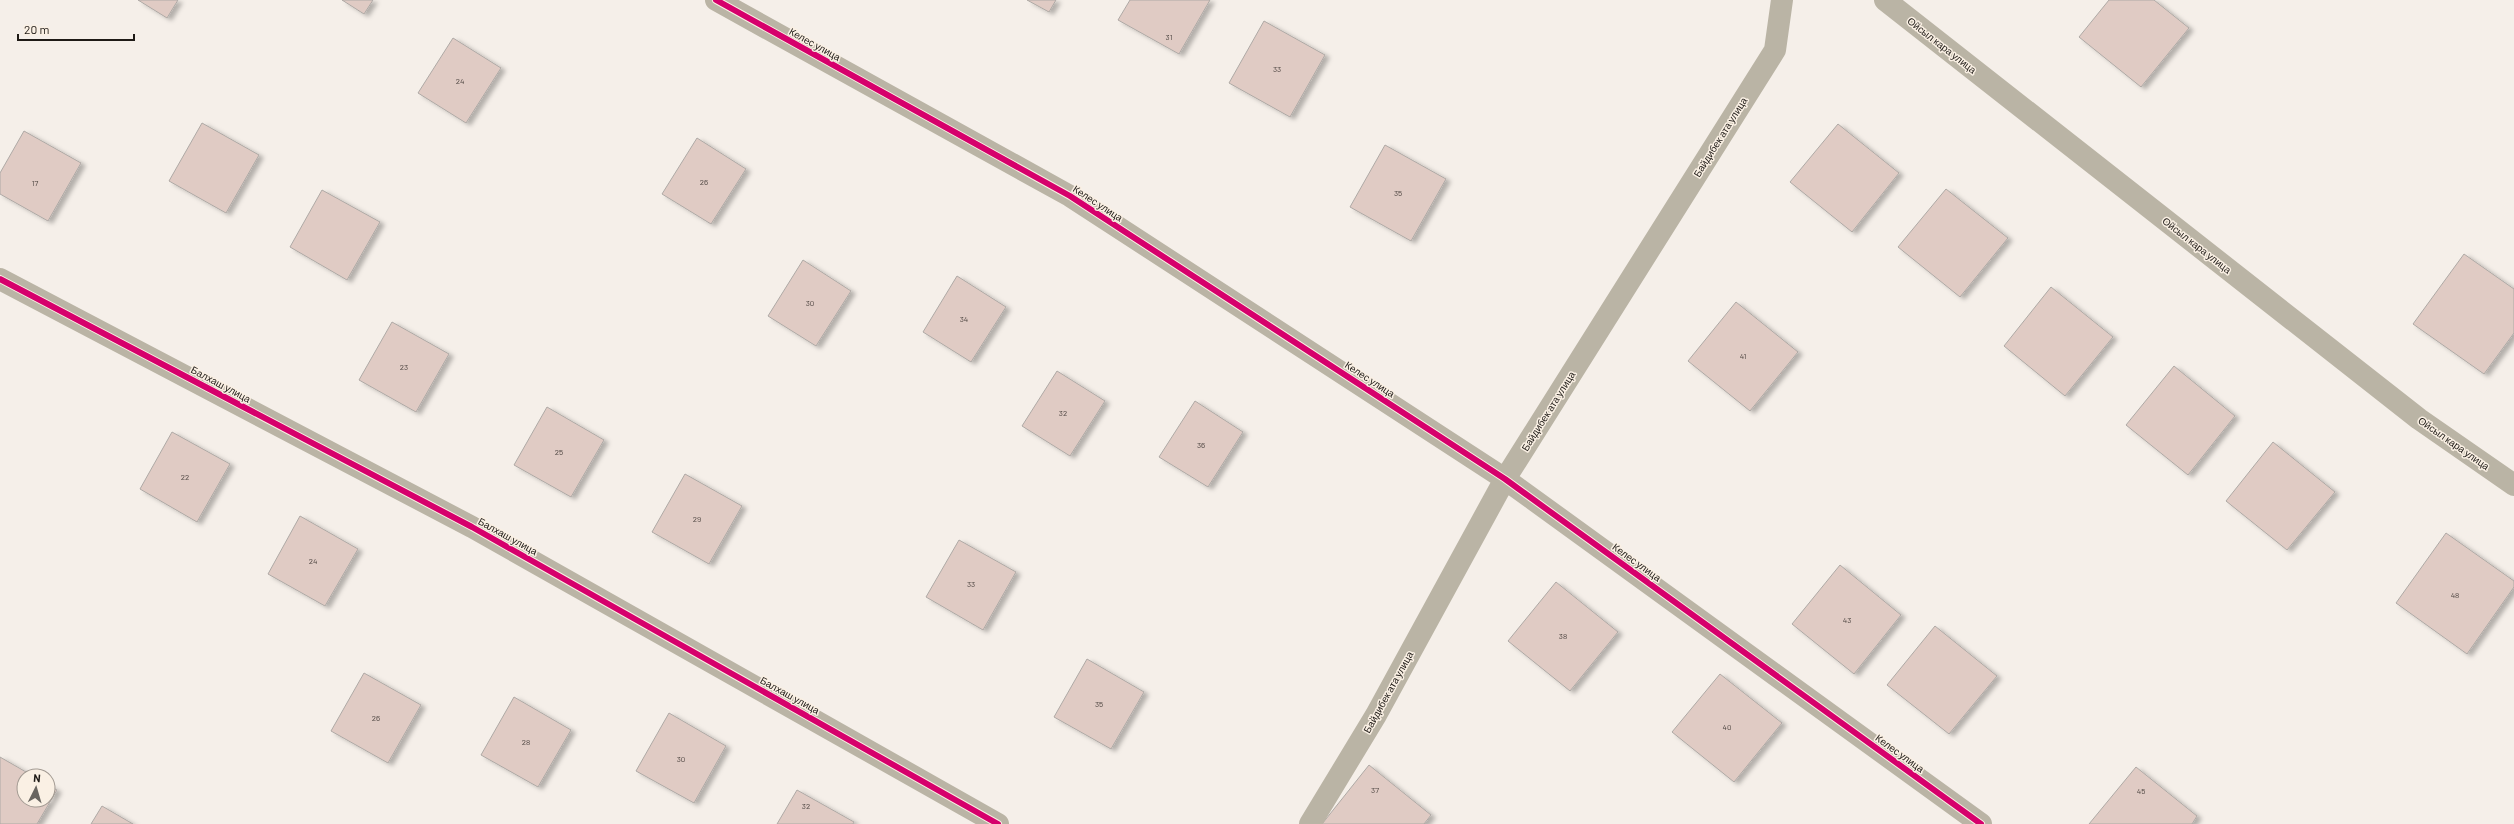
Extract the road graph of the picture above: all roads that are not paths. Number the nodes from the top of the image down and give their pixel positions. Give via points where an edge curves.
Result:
1 (716, 0) edge
2 (1782, 0) edge
3 (1885, 0) edge
4 (0, 279) edge
5 (1505, 479) junction
6 (2514, 485) edge
7 (998, 824) edge
8 (1310, 824) edge
9 (1981, 824) edge

1 - 5 street, Келес улица via 1070,196
2 - 5 street, Байдибек ата улица via 1775,50
3 - 6 street, Ойсыл кара улица via 2419,419
4 - 7 street, Балхаш улица via 472,528
5 - 8 street, Байдибек ата улица via 1376,715
5 - 9 street, Келес улица

